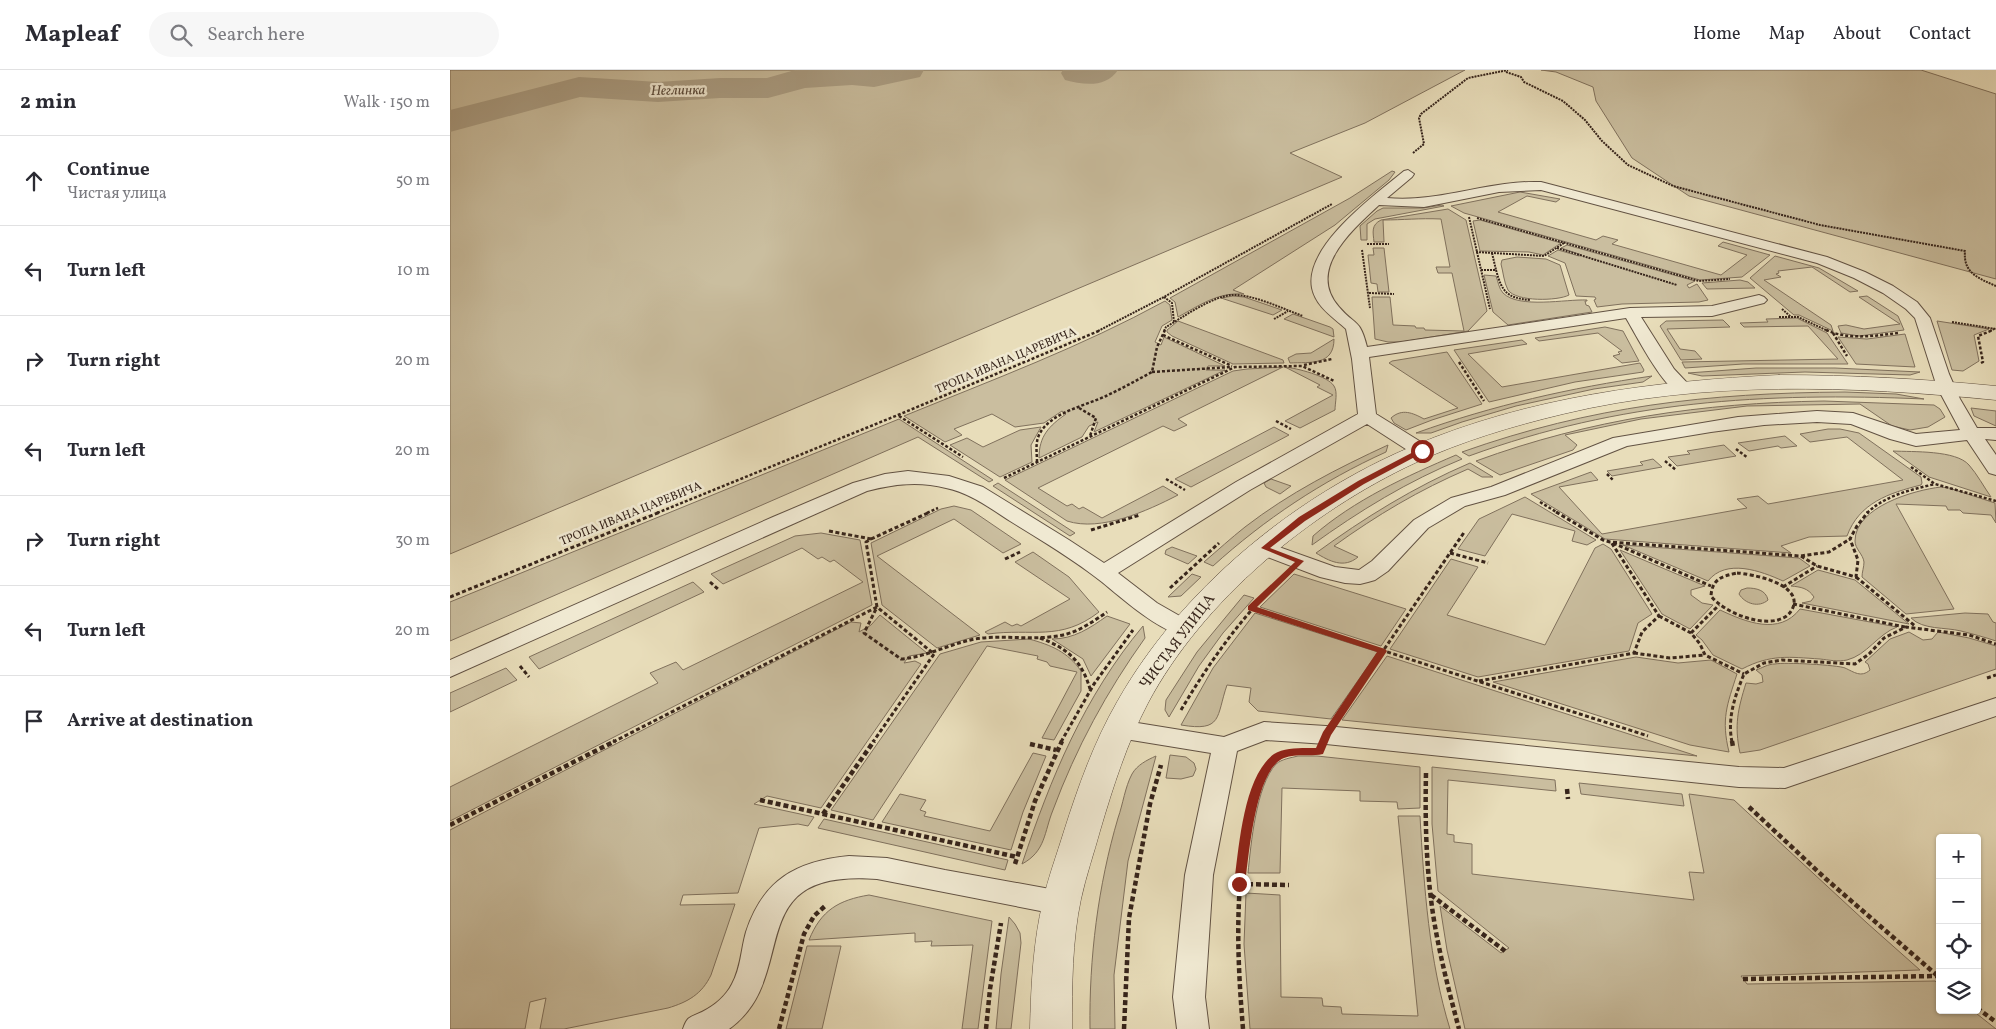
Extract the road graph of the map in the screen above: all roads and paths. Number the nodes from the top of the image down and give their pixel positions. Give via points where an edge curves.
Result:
1 (1507, 71) edge
2 (1410, 155) dead end
3 (1408, 174) dead end
4 (1378, 201) junction
5 (1335, 202) dead end
6 (1370, 241) dead end
7 (1564, 243) junction
8 (1362, 244) junction
9 (1389, 244) dead end
10 (1557, 248) junction
11 (1476, 252) junction
12 (1492, 253) junction
13 (1481, 270) junction
14 (1496, 270) junction
15 (1736, 279) dead end
16 (1699, 281) junction
17 (1693, 284) dead end
18 (1682, 286) dead end
19 (1996, 286) edge
20 (1369, 293) junction
21 (1394, 294) dead end
22 (1164, 297) junction
23 (1532, 300) dead end
24 (1759, 300) dead end
25 (1776, 304) dead end
26 (1288, 311) junction
27 (1630, 313) junction
28 (1306, 317) dead end
29 (1773, 317) dead end
30 (1791, 317) junction
31 (1922, 318) junction
32 (1274, 319) dead end
33 (1174, 322) junction
34 (1996, 329) edge
35 (1899, 333) dead end
36 (1162, 334) junction
37 (1833, 334) junction
38 (1464, 339) junction
39 (1367, 352) junction
40 (1849, 359) dead end
41 (1976, 366) dead end
42 (1234, 367) junction
43 (1152, 372) junction
44 (1338, 374) dead end
45 (1682, 387) junction
46 (1945, 387) junction
47 (1996, 393) edge
48 (1079, 408) junction
49 (898, 415) junction
50 (1366, 416) junction
51 (1276, 421) dead end
52 (1298, 432) dead end
53 (1974, 434) junction
54 (1996, 434) edge
55 (1090, 436) junction
56 (1422, 451) junction
57 (965, 459) dead end
58 (1664, 460) dead end
59 (1037, 462) junction
60 (1907, 464) dead end
61 (1996, 469) edge
62 (1676, 470) dead end
63 (1166, 478) dead end
64 (998, 480) dead end
65 (1935, 484) junction
66 (1179, 496) dead end
67 (1532, 497) dead end
68 (1996, 501) edge
69 (943, 506) dead end
70 (1147, 513) dead end
71 (1469, 525) dead end
72 (823, 530) dead end
73 (1082, 533) dead end
74 (871, 539) junction
75 (1850, 539) junction
76 (1610, 542) junction
77 (1265, 548) junction
78 (1022, 551) dead end
79 (1450, 553) junction
80 (1800, 556) junction
81 (1005, 559) dead end
82 (1300, 561) junction
83 (1488, 563) dead end
84 (1817, 566) junction
85 (1104, 573) junction
86 (1856, 577) junction
87 (1711, 586) junction
88 (1783, 587) junction
89 (450, 597) edge
90 (1793, 604) junction
91 (1100, 605) dead end
92 (1719, 605) junction
93 (877, 606) junction
94 (1251, 608) junction
95 (1107, 612) junction
96 (1115, 615) dead end
97 (1659, 616) junction
98 (1906, 627) junction
99 (1916, 627) junction
100 (1184, 628) junction
101 (1690, 633) junction
102 (1037, 637) junction
103 (1996, 644) edge
104 (1382, 651) junction
105 (1634, 653) junction
106 (934, 654) junction
107 (1705, 655) junction
108 (450, 669) edge
109 (1744, 674) junction
110 (1996, 675) edge
111 (1479, 681) junction
112 (1978, 681) dead end
113 (1090, 689) dead end
114 (1996, 708) edge
115 (1119, 729) junction
116 (1326, 735) junction
117 (1653, 737) dead end
118 (1167, 738) junction
119 (1030, 744) dead end
120 (1225, 746) junction
121 (1734, 749) dead end
122 (1056, 750) dead end
123 (1279, 756) dead end
124 (1426, 762) dead end
125 (1739, 777) junction
126 (760, 800) dead end
127 (823, 814) junction
128 (450, 825) edge
129 (1017, 857) dead end
130 (1239, 884) junction
131 (1289, 885) dead end
132 (1431, 895) junction
133 (830, 901) dead end
134 (1061, 903) junction
135 (1505, 951) dead end
136 (1936, 975) edge
137 (1936, 977) edge
138 (1743, 979) dead end
139 (1981, 1011) edge
140 (1996, 1022) edge
141 (699, 1029) edge
142 (778, 1029) edge
143 (1051, 1029) edge
144 (1124, 1029) edge
145 (1193, 1029) edge
146 (1243, 1029) edge
147 (1459, 1029) edge

1 - 2 path via 1468,78 1421,114 1424,144
1 - 19 path via 1563,101 1628,165 1648,175 1682,189 1820,225 1965,251 1963,261 1968,272
3 - 4 lane
4 - 31 lane via 1418,203 1520,185 1552,188 1838,265 1889,291 1914,308
4 - 39 lane via 1350,224 1323,260 1317,280 1327,303 1354,328
5 - 22 path, ТРОПА ИВАНА ЦАРЕВИЧА
6 - 8 path
7 - 10 path
7 - 11 path via 1469,217
7 - 16 path
8 - 9 path
8 - 20 path
10 - 12 path via 1544,256
10 - 18 path
11 - 12 path
11 - 13 path
12 - 14 path
13 - 14 path
13 - 38 path via 1490,312
14 - 23 path via 1502,290 1518,299
15 - 16 path
16 - 17 path
20 - 21 path
20 - 39 path
22 - 33 path via 1172,303
22 - 49 path, ТРОПА ИВАНА ЦАРЕВИЧА via 1098,331
24 - 27 lane via 1712,311
25 - 30 path
26 - 28 path
26 - 32 path
26 - 33 path via 1246,296 1232,295 1218,298
27 - 38 lane
27 - 45 lane via 1668,372
29 - 30 path
30 - 37 path via 1798,317
31 - 34 path
31 - 46 lane
33 - 36 path
34 - 41 path via 1978,336 1983,362
35 - 37 path via 1862,337
36 - 42 path
36 - 43 path
37 - 40 path
38 - 39 lane
39 - 50 lane
42 - 43 path
42 - 44 path via 1302,366 1338,382
42 - 55 path
43 - 48 path
45 - 46 street, ЧИСТАЯ УЛИЦА via 1814,382
45 - 56 street, ЧИСТАЯ УЛИЦА via 1564,407 1489,426
46 - 47 street, ЧИСТАЯ УЛИЦА
46 - 53 lane
48 - 55 path via 1096,418
48 - 59 path via 1054,419 1039,435 1034,444
49 - 57 path
49 - 89 path, ТРОПА ИВАНА ЦАРЕВИЧА
50 - 56 lane
50 - 85 lane via 1243,486
51 - 52 path
53 - 54 lane
53 - 61 lane
53 - 82 lane via 1917,440 1895,436 1856,418 1809,416 1762,419 1632,439 1498,491 1458,502 1421,524 1367,575 1336,575
55 - 59 path
56 - 77 street, ЧИСТАЯ УЛИЦА via 1361,482 1302,519
58 - 62 path
59 - 64 path
60 - 65 path
63 - 66 path via 1188,492
65 - 68 path
65 - 75 path via 1898,493 1871,508 1857,522
67 - 76 path
69 - 74 path
70 - 73 path
71 - 79 path
72 - 74 path
74 - 93 path via 866,542
75 - 80 path via 1829,552
75 - 86 path via 1858,560
76 - 80 path
76 - 87 path
76 - 97 path
77 - 82 lane
77 - 100 street, ЧИСТАЯ УЛИЦА via 1214,592
78 - 81 path
79 - 83 path
79 - 104 path
80 - 84 path
82 - 94 path
84 - 86 path
84 - 88 path
85 - 100 lane via 1149,608
85 - 108 lane via 976,491 928,478 885,480 860,487 780,521
86 - 99 path
87 - 88 path via 1716,580 1737,573 1764,576
87 - 92 path via 1711,596
88 - 90 path via 1792,594
90 - 92 path via 1791,612 1774,620 1738,614
90 - 98 path
91 - 95 path
92 - 101 path
93 - 106 path
93 - 106 path via 864,633 901,659
93 - 128 path
94 - 104 path
94 - 118 path via 1220,646
95 - 96 path
95 - 102 path via 1087,626 1065,634
97 - 101 path
97 - 105 path via 1642,632
98 - 99 path
98 - 109 path via 1884,638 1870,654 1855,664 1782,660 1764,663
99 - 103 path via 1969,635
100 - 115 street, ЧИСТАЯ УЛИЦА via 1150,674
101 - 107 path
102 - 106 path via 992,636 963,642
102 - 113 path via 1079,660
104 - 111 path
104 - 116 path
105 - 107 path via 1670,658
105 - 111 path
106 - 127 path
107 - 109 path
109 - 121 path via 1730,720
110 - 112 path
111 - 117 path
114 - 125 lane via 1785,778
115 - 118 lane
115 - 134 street, ЧИСТАЯ УЛИЦА via 1091,803
116 - 120 lane via 1264,732
116 - 125 lane
118 - 120 lane
118 - 144 path via 1150,804 1128,918
119 - 122 path
120 - 145 lane via 1199,876 1189,997
123 - 130 path via 1268,766 1258,784 1247,826
124 - 132 path via 1425,820
125 - 136 path via 1736,795
126 - 127 path
127 - 129 path
130 - 131 path
130 - 146 path via 1237,947
132 - 135 path
132 - 147 path via 1439,946
133 - 142 path via 814,916 804,934
134 - 141 lane via 867,867 821,871 791,885 772,905 765,918 744,996 716,1021
134 - 143 street, ЧИСТАЯ УЛИЦА via 1051,997
137 - 138 path
139 - 140 path

